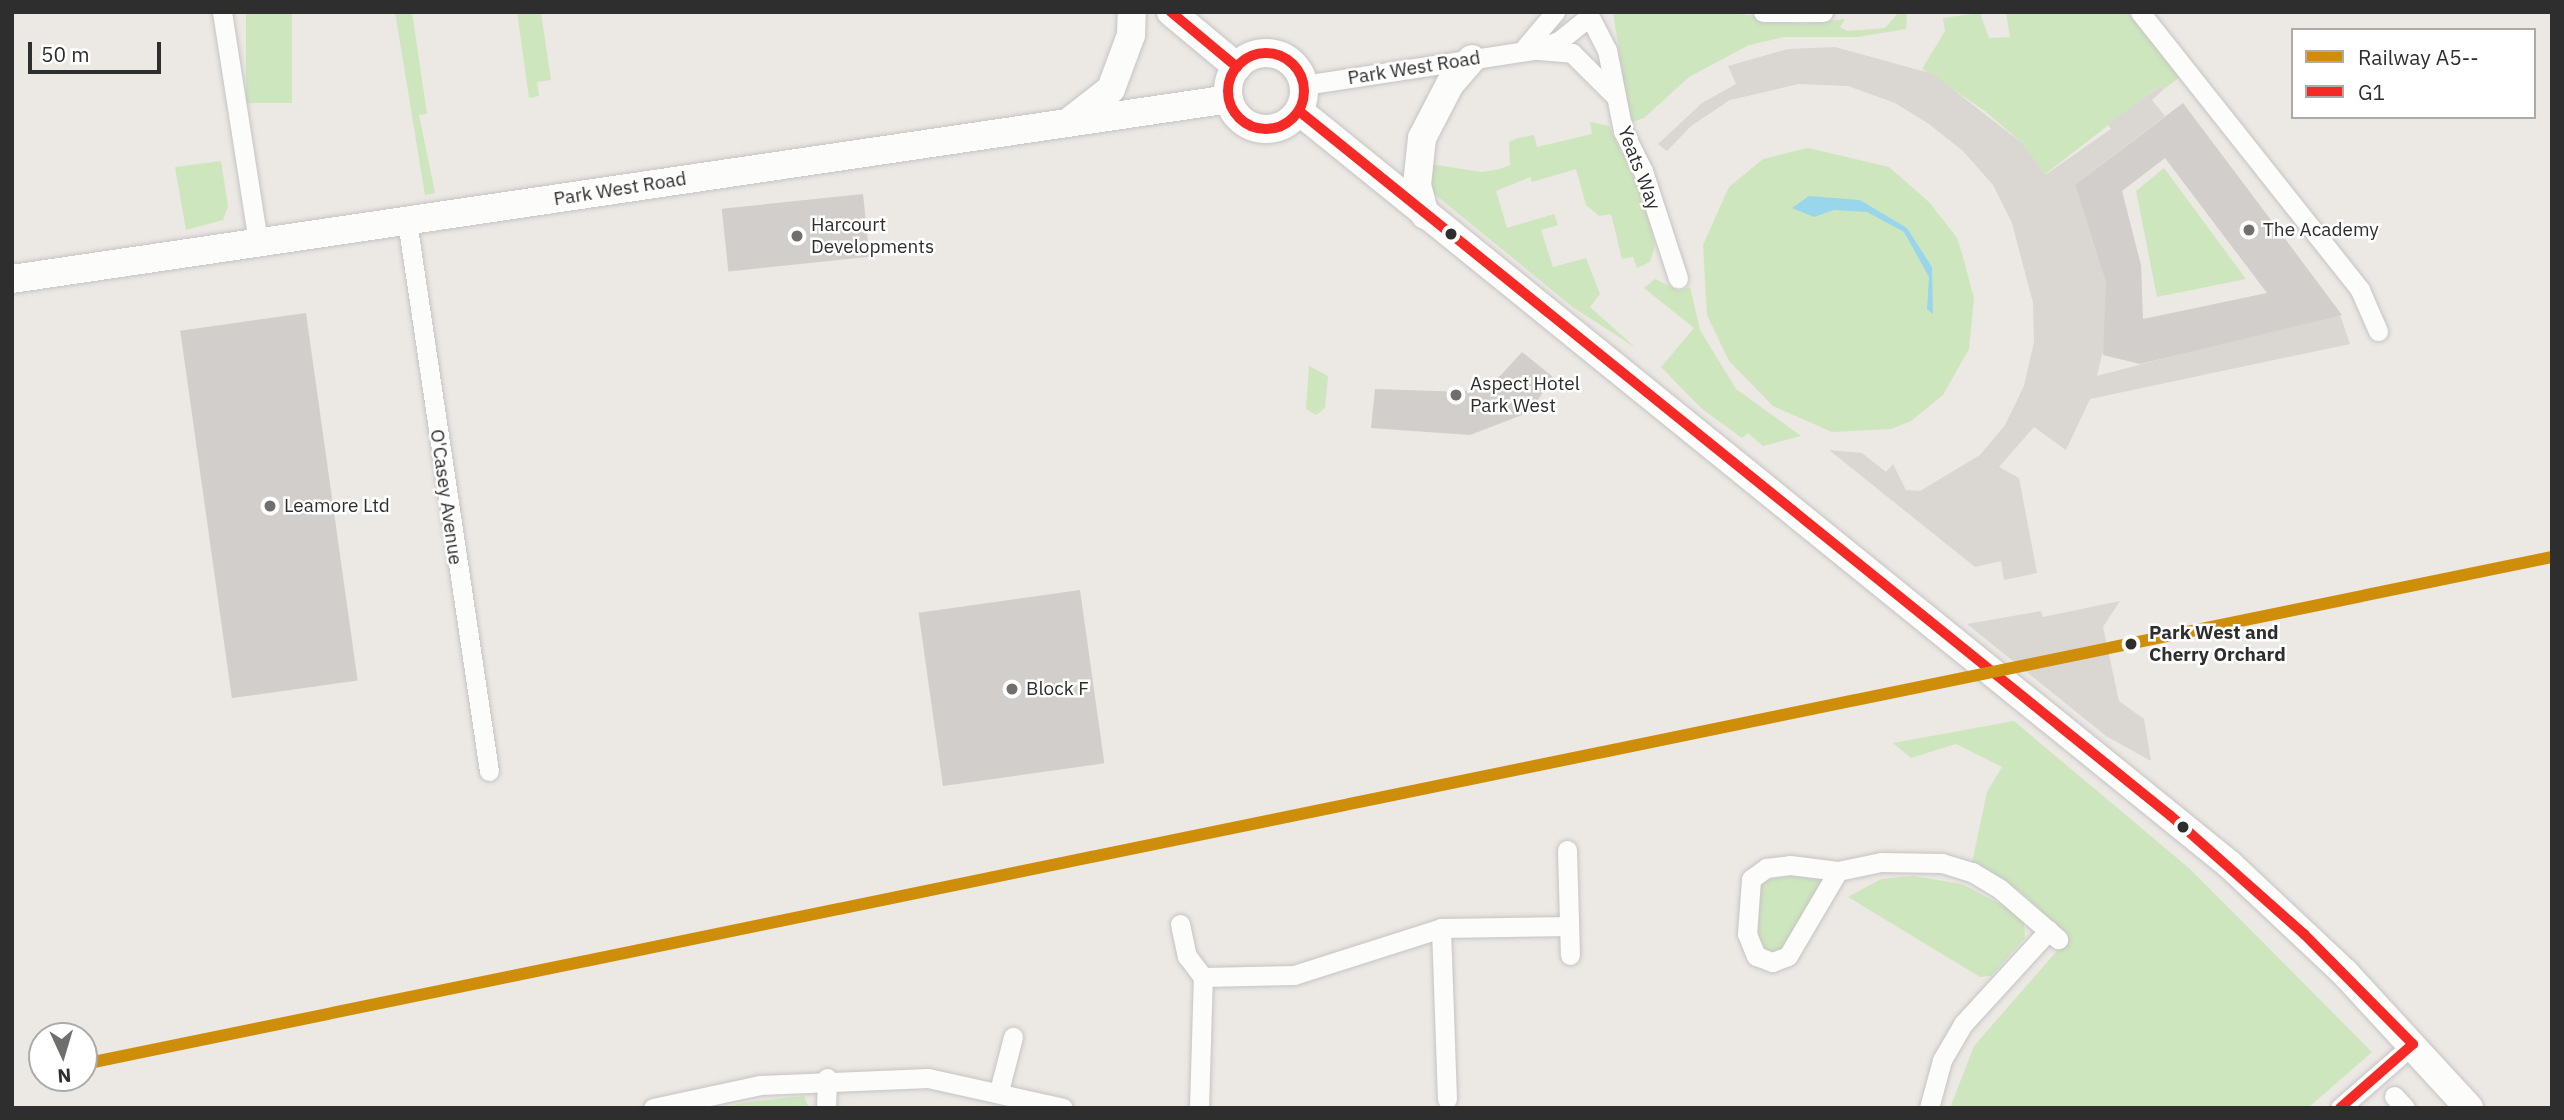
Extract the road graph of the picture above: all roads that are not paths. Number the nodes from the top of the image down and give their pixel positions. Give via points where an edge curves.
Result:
1 (222, 12) edge
2 (1132, 12) edge
3 (1171, 12) edge
4 (1555, 12) edge
5 (1763, 12) edge
6 (1823, 12) edge
7 (2140, 12) edge
8 (1585, 16) edge
9 (1529, 50) junction
10 (1472, 59) junction
11 (1237, 67) junction
12 (1615, 96) junction
13 (1301, 98) junction
14 (1228, 99) junction
15 (1068, 123) junction
16 (1425, 215) junction
17 (407, 221) junction
18 (258, 243) junction
19 (1678, 278) dead end
20 (12, 279) edge
21 (2378, 331) dead end
22 (489, 771) dead end
23 (1567, 850) dead end
24 (1839, 871) junction
25 (1180, 924) dead end
26 (1569, 926) junction
27 (1441, 928) junction
28 (1570, 955) dead end
29 (1203, 977) junction
30 (1013, 1037) dead end
31 (2413, 1044) junction
32 (827, 1078) junction
33 (999, 1091) junction
34 (1447, 1099) dead end
35 (653, 1108) edge
36 (827, 1108) edge
37 (1063, 1108) edge
38 (1199, 1108) edge
39 (1930, 1108) edge
40 (2340, 1108) edge
41 (2469, 1108) edge

1 - 18 street
2 - 15 street via 1131,34 1111,89
3 - 11 street
4 - 9 street
5 - 6 street
7 - 21 street via 2360,290
8 - 9 street, Park West Road via 1559,41
8 - 12 street, Yeats Way via 1607,50
9 - 10 street, Park West Road
9 - 12 street via 1572,53
10 - 13 street, Park West Road
10 - 16 street via 1444,93 1422,138 1418,185
11 - 13 street via 1258,54 1282,57
11 - 14 street
12 - 19 street, Yeats Way via 1623,131 1643,171
13 - 14 street via 1290,121 1266,130 1242,121
13 - 16 street
14 - 15 street, Park West Road
15 - 17 street, Park West Road
16 - 31 street via 2230,865
17 - 18 street, Park West Road
17 - 22 street, O'Casey Avenue
18 - 20 street, Park West Road
23 - 26 street
24 - 24 street via 1788,956 1772,962 1756,956 1747,934 1751,879 1778,867
24 - 39 street via 1881,862 1952,866 2000,889 2053,934 1963,1024 1942,1060
25 - 29 street via 1187,956
26 - 27 street
26 - 28 street
27 - 29 street via 1294,975
27 - 34 street
29 - 38 street
30 - 33 street
31 - 40 street
31 - 41 street
32 - 33 street via 928,1078
32 - 35 street
32 - 36 street
33 - 37 street

